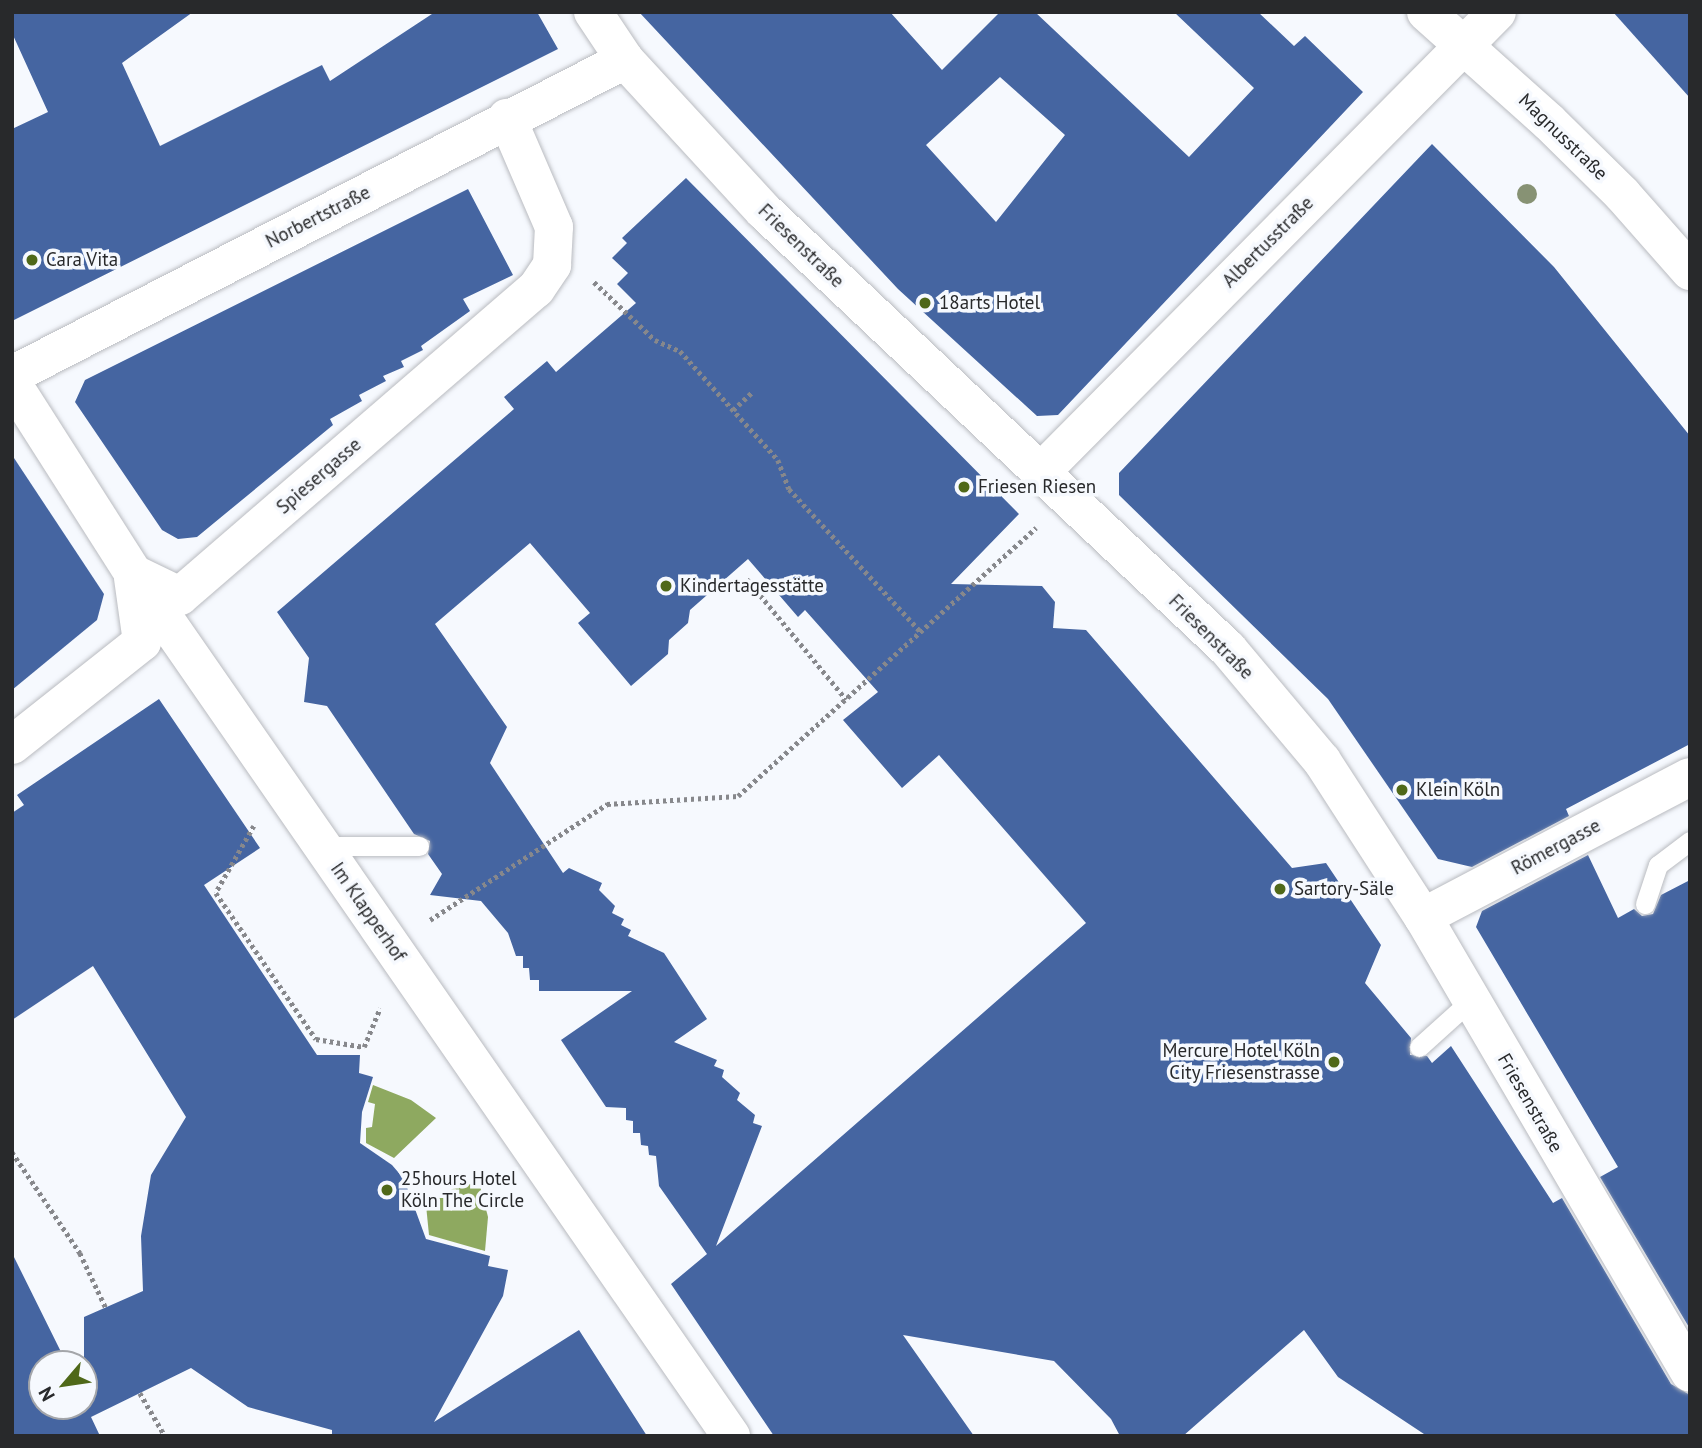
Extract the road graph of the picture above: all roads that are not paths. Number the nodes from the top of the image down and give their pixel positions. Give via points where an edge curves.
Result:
1 (593, 12) edge
2 (1426, 12) edge
3 (1497, 12) edge
4 (1464, 44) junction
5 (625, 60) junction
6 (507, 118) junction
7 (1690, 271) edge
8 (12, 375) edge
9 (12, 383) edge
10 (1040, 473) junction
11 (133, 573) junction
12 (12, 745) edge
13 (1690, 777) edge
14 (1690, 841) edge
15 (321, 846) junction
16 (419, 846) dead end
17 (1645, 904) dead end
18 (1423, 918) junction
19 (1471, 1000) junction
20 (1419, 1047) dead end
21 (1690, 1373) edge
22 (731, 1436) edge

1 - 5 street, Friesenstraße
2 - 4 street, Magnusstraße
3 - 4 street, Albertusstraße
4 - 7 street, Magnusstraße via 1622,194
4 - 10 street, Albertusstraße
5 - 6 street, Norbertstraße
5 - 10 street, Friesenstraße via 764,211
6 - 8 street, Norbertstraße
6 - 11 street, Spiesergasse via 554,227 552,265 536,289 180,596
9 - 11 street, Im Klapperhof
10 - 18 street, Friesenstraße via 1228,649 1322,761
11 - 12 street via 142,642
11 - 15 street, Im Klapperhof
13 - 18 street, Römergasse
14 - 17 lane via 1658,865
15 - 16 lane
15 - 22 street, Im Klapperhof via 409,943
18 - 19 street, Friesenstraße
19 - 20 lane
19 - 21 street, Friesenstraße

